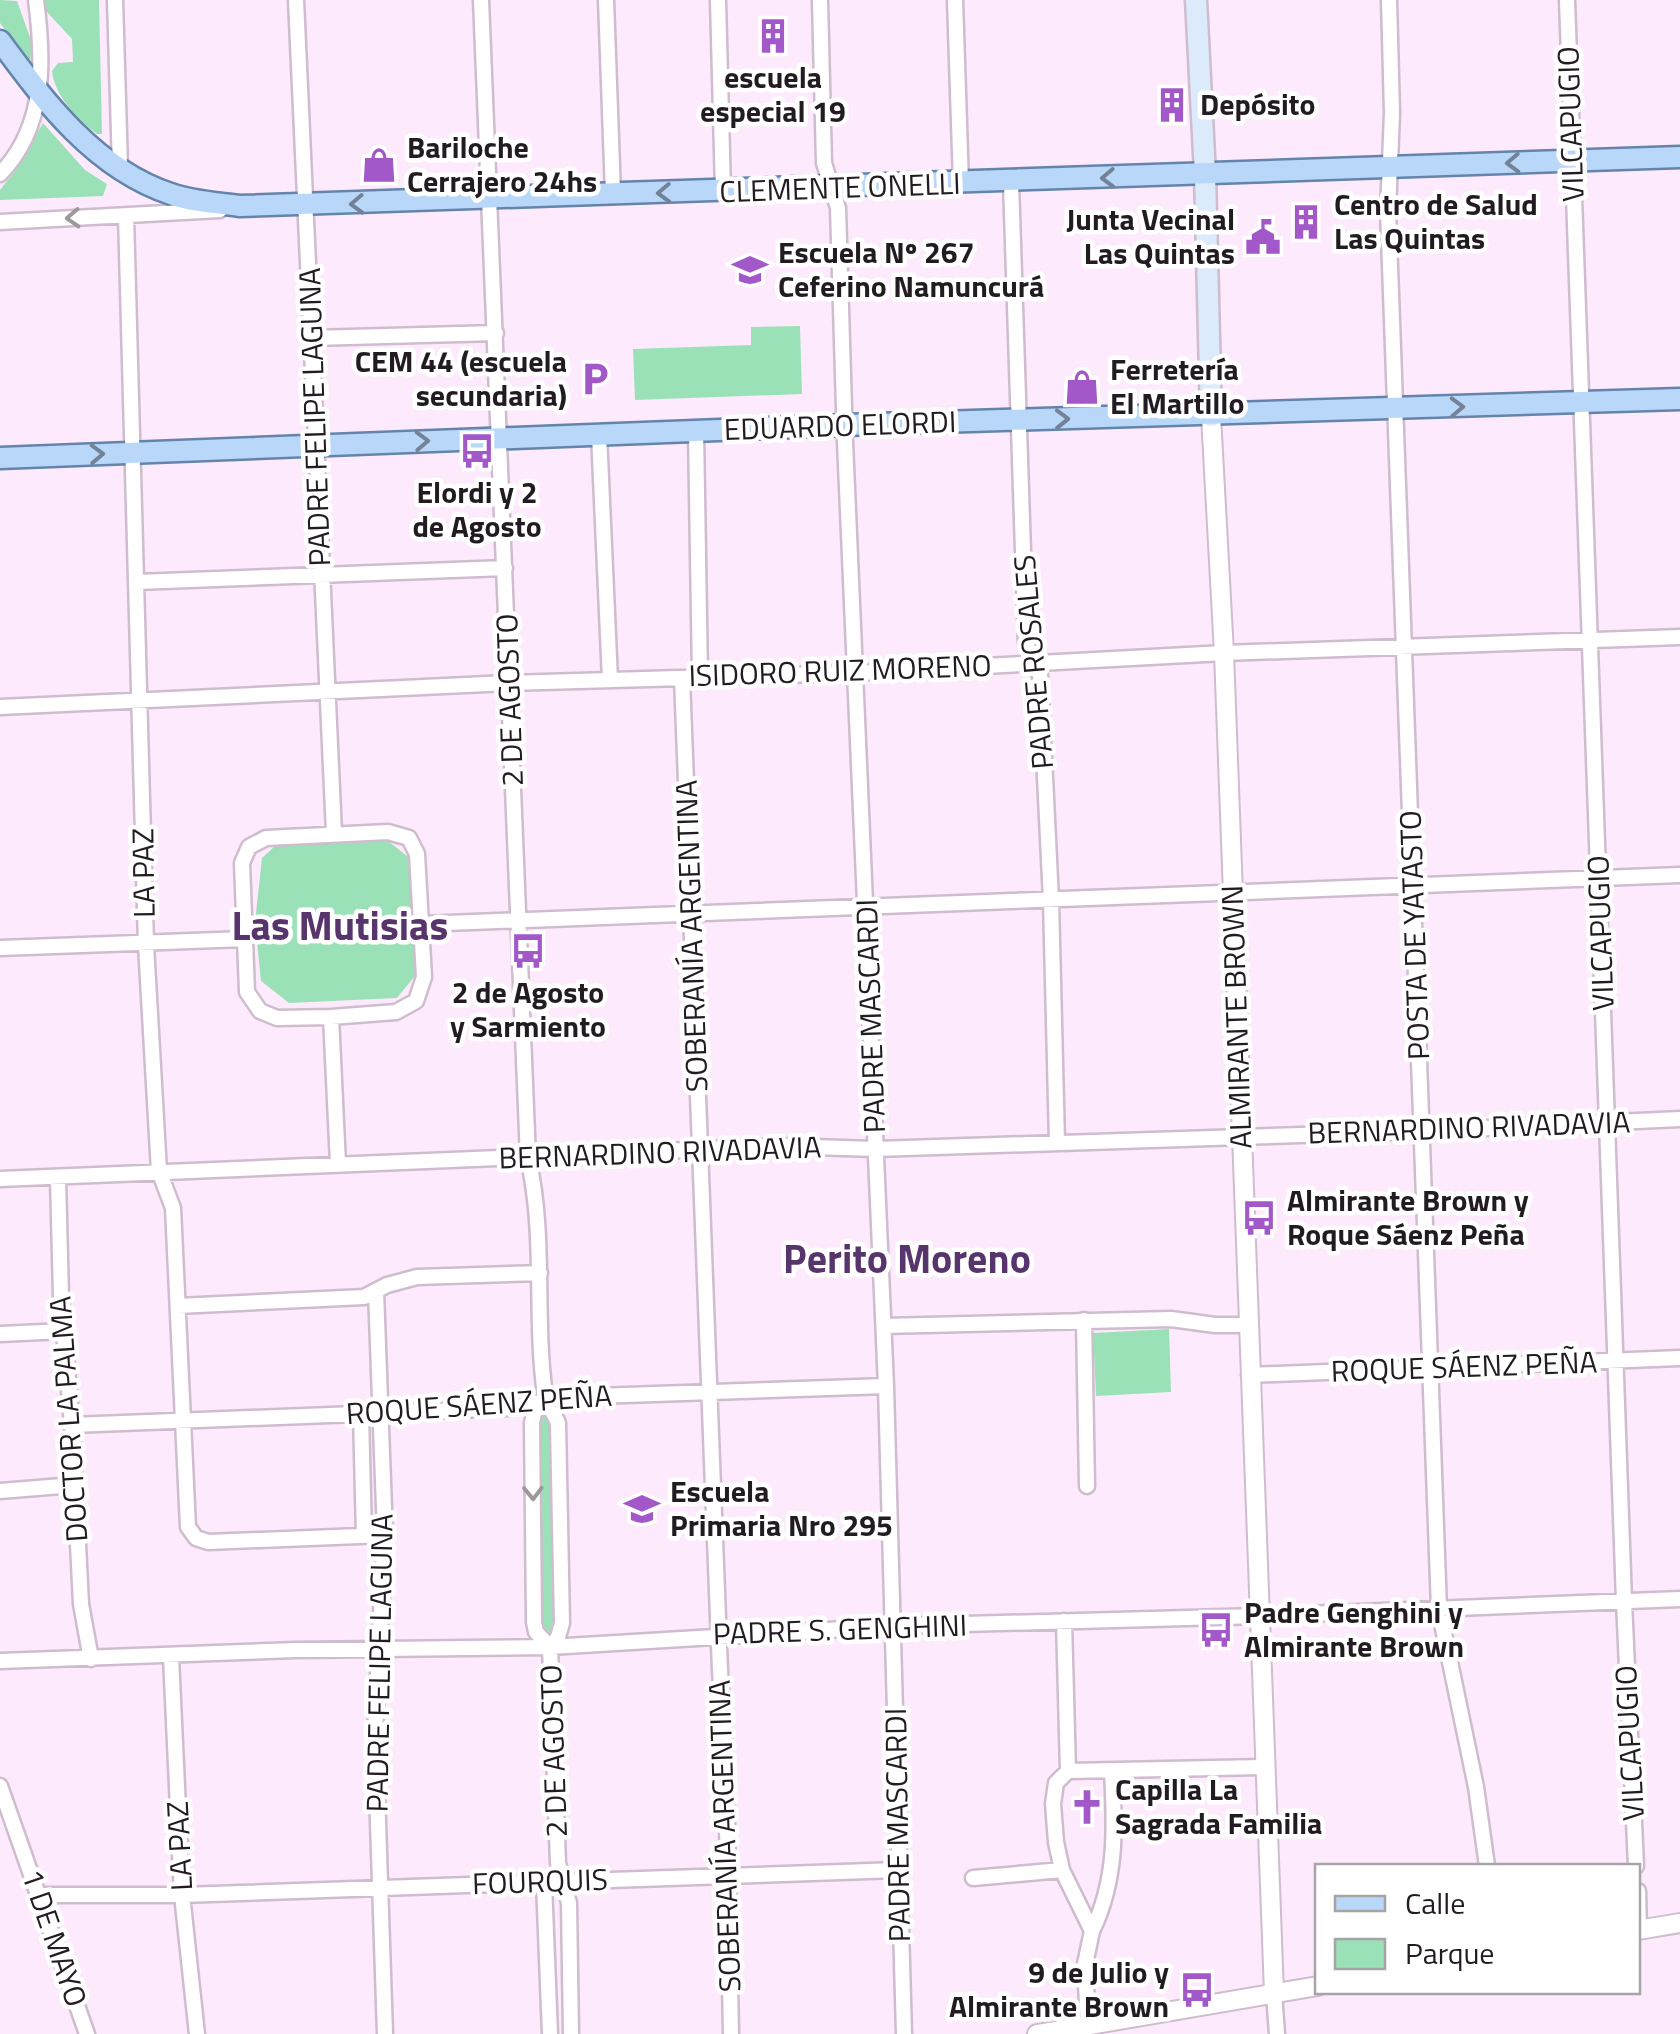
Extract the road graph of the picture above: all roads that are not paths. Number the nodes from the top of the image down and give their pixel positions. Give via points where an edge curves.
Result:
1 (36, 0) edge
2 (115, 0) edge
3 (296, 0) edge
4 (480, 0) edge
5 (606, 0) edge
6 (718, 0) edge
7 (820, 0) edge
8 (955, 0) edge
9 (1196, 0) edge
10 (1389, 0) edge
11 (1566, 0) edge
12 (0, 41) edge
13 (38, 93) junction
14 (1680, 157) edge
15 (1572, 160) junction
16 (120, 166) junction
17 (1389, 167) junction
18 (0, 174) edge
19 (1205, 174) junction
20 (1010, 182) junction
21 (962, 184) junction
22 (831, 188) junction
23 (723, 192) junction
24 (612, 194) junction
25 (490, 199) junction
26 (240, 206) junction
27 (306, 206) junction
28 (126, 216) junction
29 (0, 222) edge
30 (496, 333) junction
31 (312, 338) junction
32 (1680, 399) edge
33 (1582, 402) junction
34 (1396, 410) junction
35 (1211, 416) junction
36 (1019, 420) junction
37 (844, 424) junction
38 (696, 431) junction
39 (599, 434) junction
40 (499, 438) junction
41 (318, 446) junction
42 (133, 452) junction
43 (0, 458) edge
44 (505, 568) junction
45 (322, 574) junction
46 (137, 582) junction
47 (1680, 636) edge
48 (1592, 640) junction
49 (1403, 646) junction
50 (1224, 652) junction
51 (1034, 663) junction
52 (855, 673) junction
53 (682, 678) junction
54 (700, 678) junction
55 (610, 680) junction
56 (508, 684) junction
57 (325, 693) junction
58 (140, 703) junction
59 (0, 707) edge
60 (334, 833) junction
61 (1680, 876) edge
62 (1599, 878) junction
63 (1413, 886) junction
64 (1232, 894) junction
65 (1051, 900) junction
66 (867, 907) junction
67 (690, 913) junction
68 (519, 920) junction
69 (422, 924) junction
70 (244, 939) junction
71 (146, 945) junction
72 (0, 948) edge
73 (331, 1017) junction
74 (1680, 1119) edge
75 (1607, 1122) junction
76 (1423, 1132) junction
77 (1241, 1137) junction
78 (1057, 1143) junction
79 (876, 1150) junction
80 (701, 1151) junction
81 (528, 1158) junction
82 (338, 1164) junction
83 (158, 1172) junction
84 (58, 1178) junction
85 (0, 1179) edge
86 (540, 1273) junction
87 (376, 1291) junction
88 (178, 1306) junction
89 (1084, 1320) junction
90 (1248, 1325) junction
91 (884, 1326) junction
92 (64, 1331) junction
93 (0, 1334) edge
94 (1680, 1358) edge
95 (1616, 1360) junction
96 (1432, 1368) junction
97 (1248, 1375) junction
98 (886, 1386) junction
99 (711, 1391) junction
100 (545, 1400) junction
101 (382, 1413) junction
102 (360, 1414) junction
103 (183, 1422) junction
104 (72, 1425) junction
105 (74, 1486) junction
106 (1087, 1486) dead end
107 (0, 1491) edge
108 (364, 1536) junction
109 (385, 1536) junction
110 (1680, 1599) edge
111 (1624, 1601) junction
112 (1440, 1609) junction
113 (1258, 1616) junction
114 (1064, 1622) junction
115 (894, 1626) junction
116 (720, 1634) junction
117 (550, 1647) junction
118 (376, 1652) junction
119 (171, 1657) junction
120 (91, 1659) junction
121 (0, 1661) edge
122 (1263, 1767) junction
123 (1068, 1771) junction
124 (1112, 1771) junction
125 (0, 1786) edge
126 (1487, 1864) edge
127 (1636, 1864) edge
128 (898, 1870) junction
129 (1062, 1870) junction
130 (728, 1875) junction
131 (973, 1878) dead end
132 (544, 1883) junction
133 (563, 1883) junction
134 (378, 1886) junction
135 (40, 1894) junction
136 (182, 1894) junction
137 (1680, 1922) edge
138 (1640, 1930) edge
139 (1092, 1932) junction
140 (1315, 1986) edge
141 (1274, 1993) junction
142 (1088, 2025) junction
143 (87, 2034) edge
144 (197, 2034) edge
145 (385, 2034) edge
146 (550, 2034) edge
147 (571, 2034) edge
148 (732, 2034) edge
149 (904, 2034) edge
150 (1037, 2034) edge
151 (1277, 2034) edge

1 - 13 street
2 - 16 street
3 - 27 street, PADRE FELIPE LAGUNA
4 - 25 street, 2 DE AGOSTO
5 - 24 street
6 - 23 street
7 - 22 street, PADRE MASCARDI via 824,163
8 - 21 street
9 - 19 main road, ALMIRANTE BROWN
10 - 17 street, POSTA DE YATASTO
11 - 15 street, VILCAPUGIO
12 - 13 main road
13 - 16 main road via 71,130
13 - 18 street via 27,136
14 - 15 main road, CLEMENTE ONELLI
15 -> 17 main road, CLEMENTE ONELLI
15 - 33 street, VILCAPUGIO
16 - 26 main road via 170,194
17 - 19 main road, CLEMENTE ONELLI
17 - 34 street, POSTA DE YATASTO
19 -> 20 main road, CLEMENTE ONELLI
19 - 35 main road, ALMIRANTE BROWN
20 - 21 main road, CLEMENTE ONELLI
20 - 36 street, PADRE ROSALES
21 - 22 main road, CLEMENTE ONELLI
22 - 23 main road, CLEMENTE ONELLI
22 - 37 street, PADRE MASCARDI via 838,208
23 -> 24 main road, CLEMENTE ONELLI
24 - 25 main road, CLEMENTE ONELLI
25 -> 27 main road, CLEMENTE ONELLI
25 - 30 street, 2 DE AGOSTO
26 - 27 main road, CLEMENTE ONELLI
26 - 28 street, CLEMENTE ONELLI
27 - 31 street, PADRE FELIPE LAGUNA
28 -> 29 street, CLEMENTE ONELLI
28 - 42 street, LA PAZ
30 - 31 street
30 - 40 street, 2 DE AGOSTO
31 - 41 street, PADRE FELIPE LAGUNA
32 - 33 main road, EDUARDO ELORDI
34 -> 33 main road, EDUARDO ELORDI
33 - 48 street, VILCAPUGIO
34 - 35 main road, EDUARDO ELORDI
34 - 49 street, POSTA DE YATASTO
36 -> 35 main road, EDUARDO ELORDI
35 - 50 street, ALMIRANTE BROWN
36 - 37 main road, EDUARDO ELORDI
36 - 51 street, PADRE ROSALES via 1026,644
37 - 38 main road, EDUARDO ELORDI
37 - 52 street, PADRE MASCARDI
38 - 39 main road, EDUARDO ELORDI
38 - 54 street
39 - 40 main road, EDUARDO ELORDI
39 - 55 street
41 -> 40 main road, EDUARDO ELORDI
40 - 44 street, 2 DE AGOSTO
41 - 42 main road, EDUARDO ELORDI
41 - 45 street, PADRE FELIPE LAGUNA
43 -> 42 main road, EDUARDO ELORDI
42 - 46 street, LA PAZ
44 - 45 street
44 - 56 street, 2 DE AGOSTO
45 - 46 street
45 - 57 street, PADRE FELIPE LAGUNA
46 - 58 street, LA PAZ
47 - 48 street, ISIDORO RUIZ MORENO
48 - 49 street, ISIDORO RUIZ MORENO
48 - 62 street, VILCAPUGIO
49 - 50 street, ISIDORO RUIZ MORENO
49 - 63 street, POSTA DE YATASTO
50 - 51 street, ISIDORO RUIZ MORENO
50 - 64 street, ALMIRANTE BROWN
51 - 52 street, ISIDORO RUIZ MORENO
51 - 65 street, PADRE ROSALES via 1040,676
52 - 54 street, ISIDORO RUIZ MORENO
52 - 66 street, PADRE MASCARDI
53 - 54 street, ISIDORO RUIZ MORENO
53 - 55 street, ISIDORO RUIZ MORENO
53 - 67 street, SOBERANÍA ARGENTINA
55 - 56 street, ISIDORO RUIZ MORENO
56 - 57 street, ISIDORO RUIZ MORENO
56 - 68 street, 2 DE AGOSTO
57 - 58 street, ISIDORO RUIZ MORENO
57 - 60 street, PADRE FELIPE LAGUNA
58 - 59 street, ISIDORO RUIZ MORENO
58 - 71 street, LA PAZ
60 - 69 street via 409,838 417,854
60 - 70 street via 266,838 248,847 242,863
61 - 62 street
62 - 63 street
62 - 75 street, VILCAPUGIO
63 - 64 street
63 - 76 street, POSTA DE YATASTO
64 - 65 street
64 - 77 street, ALMIRANTE BROWN
65 - 66 street
65 - 78 street, PADRE ROSALES
66 - 67 street
66 - 79 street, PADRE MASCARDI
67 - 68 street
67 - 80 street, SOBERANÍA ARGENTINA
68 - 69 street
68 - 81 street, 2 DE AGOSTO
69 - 73 street via 424,977 416,1001 396,1012
70 - 71 street
70 - 73 street via 247,992 260,1011 277,1018
71 - 72 street
71 - 83 street, LA PAZ
73 - 82 street
74 - 75 street, BERNARDINO RIVADAVIA
75 - 76 street, BERNARDINO RIVADAVIA
75 - 95 street, VILCAPUGIO
76 - 77 street, BERNARDINO RIVADAVIA
76 - 96 street, POSTA DE YATASTO
77 - 78 street, BERNARDINO RIVADAVIA
77 - 90 street, ALMIRANTE BROWN
78 - 79 street, BERNARDINO RIVADAVIA
79 - 80 street, BERNARDINO RIVADAVIA
79 - 91 street, PADRE MASCARDI
80 - 81 street, BERNARDINO RIVADAVIA
80 - 99 street, SOBERANÍA ARGENTINA
81 - 82 street, BERNARDINO RIVADAVIA
81 - 86 street, 2 DE AGOSTO
82 - 83 street, BERNARDINO RIVADAVIA
83 - 84 street, BERNARDINO RIVADAVIA
83 - 88 street, LA PAZ via 173,1208
84 - 85 street, BERNARDINO RIVADAVIA
84 - 92 street, DOCTOR LA PALMA
86 - 87 street via 417,1277
86 - 100 street, 2 DE AGOSTO
87 - 88 street via 364,1297
87 - 101 street, PADRE FELIPE LAGUNA
88 - 103 street, LA PAZ
89 - 90 street
89 - 91 street
89 - 106 street
90 - 97 street, ALMIRANTE BROWN
91 - 98 street, PADRE MASCARDI
92 - 93 street
92 - 104 street, DOCTOR LA PALMA
94 - 95 street, ROQUE SÁENZ PEÑA
95 - 96 street, ROQUE SÁENZ PEÑA
95 - 111 street, VILCAPUGIO
96 - 97 street, ROQUE SÁENZ PEÑA
96 - 112 street, POSTA DE YATASTO
97 - 113 street, ALMIRANTE BROWN
98 - 99 street, ROQUE SÁENZ PEÑA
98 - 115 street, PADRE MASCARDI
99 - 100 street, ROQUE SÁENZ PEÑA
99 - 116 street, SOBERANÍA ARGENTINA
100 - 101 street, ROQUE SÁENZ PEÑA via 508,1408
100 - 117 street, 2 DE AGOSTO via 558,1423 562,1622
100 -> 117 street, 2 DE AGOSTO via 532,1423 534,1622
101 - 102 street, ROQUE SÁENZ PEÑA
101 - 109 street, PADRE FELIPE LAGUNA
102 - 103 street, ROQUE SÁENZ PEÑA
102 - 108 street, PADRE FELIPE LAGUNA
103 - 104 street, ROQUE SÁENZ PEÑA
103 - 108 street, LA PAZ via 188,1527 196,1538
104 - 105 street, DOCTOR LA PALMA
105 - 107 street
105 - 120 street, DOCTOR LA PALMA
108 - 109 street
109 - 118 street, PADRE FELIPE LAGUNA
110 - 111 street, PADRE S. GENGHINI
111 - 112 street, PADRE S. GENGHINI
111 - 127 street, VILCAPUGIO
112 - 113 street, PADRE S. GENGHINI
112 - 126 street, POSTA DE YATASTO
113 - 114 street, PADRE S. GENGHINI
113 - 122 street, ALMIRANTE BROWN
114 - 115 street, PADRE S. GENGHINI
114 - 123 street
115 - 116 street, PADRE S. GENGHINI
115 - 128 street, PADRE MASCARDI
116 - 117 street, PADRE S. GENGHINI
116 - 130 street, SOBERANÍA ARGENTINA
117 - 118 street, PADRE S. GENGHINI
117 - 133 street, 2 DE AGOSTO
118 - 119 street, PADRE S. GENGHINI
118 - 134 street, PADRE FELIPE LAGUNA
119 - 120 street, PADRE S. GENGHINI
119 - 136 street, LA PAZ
120 - 121 street, PADRE S. GENGHINI
122 - 124 street
122 - 141 street, ALMIRANTE BROWN
123 - 124 street
123 - 129 street via 1056,1784 1053,1804
124 - 139 street via 1112,1876
125 - 135 street, 1 DE MAYO
128 - 130 street, FOURQUIS
128 - 149 street, PADRE MASCARDI
129 - 131 street
129 - 139 street
130 - 133 street, FOURQUIS
130 - 148 street, SOBERANÍA ARGENTINA
132 - 133 street, FOURQUIS
132 - 134 street, FOURQUIS
132 - 146 street
133 - 147 street, 2 DE AGOSTO
134 - 136 street, FOURQUIS
134 - 145 street, PADRE FELIPE LAGUNA
135 - 136 street, FOURQUIS
135 - 143 street, 1 DE MAYO
136 - 144 street, LA PAZ
137 - 138 street
139 - 142 street
140 - 141 street
141 - 142 street
141 - 151 street, ALMIRANTE BROWN
142 - 150 street

